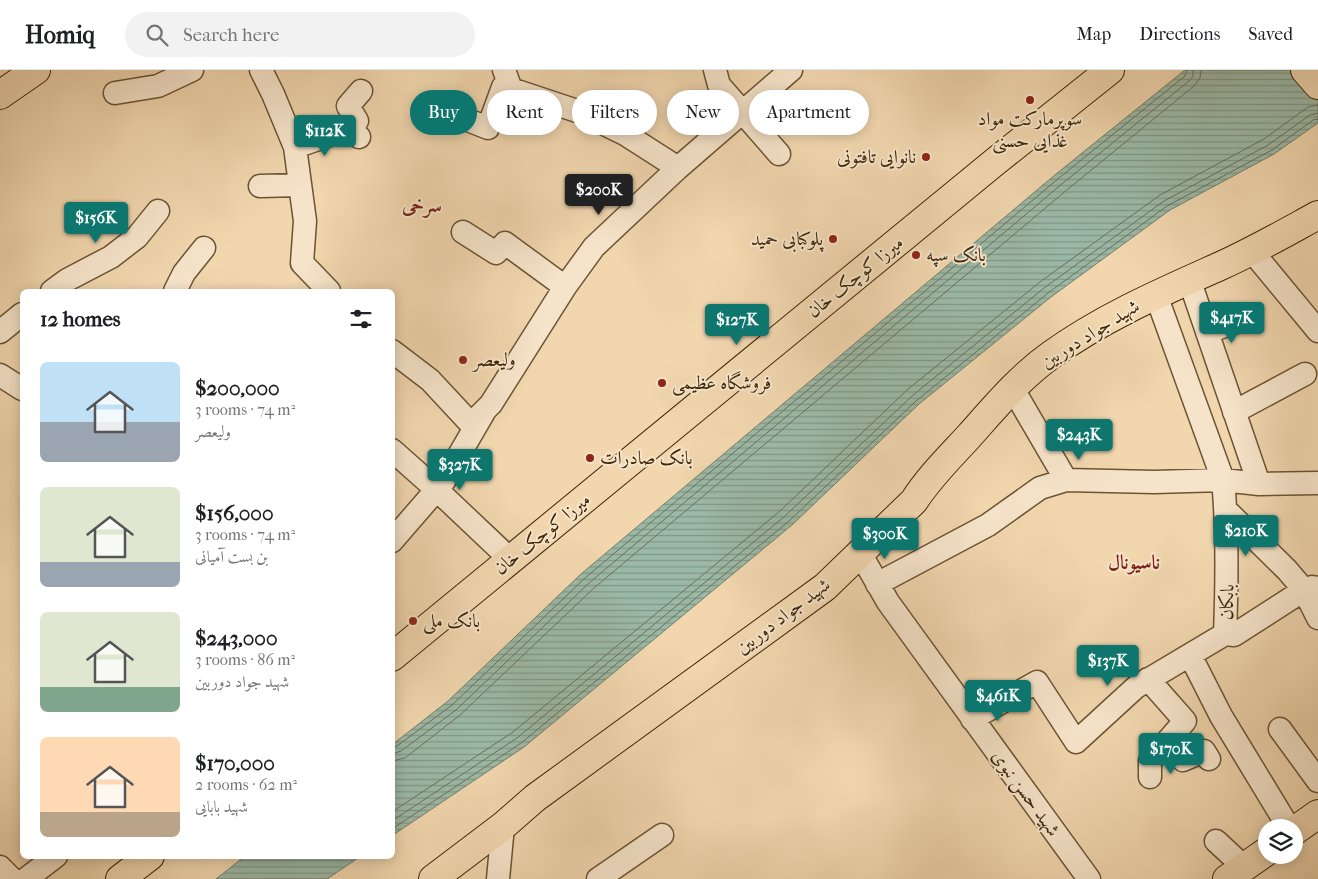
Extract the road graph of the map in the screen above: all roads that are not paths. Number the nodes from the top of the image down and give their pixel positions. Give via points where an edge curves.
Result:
1 (36, 70) edge
2 (192, 70) edge
3 (261, 70) edge
4 (715, 70) edge
5 (791, 70) edge
6 (1110, 70) edge
7 (1305, 70) edge
8 (508, 80) edge
9 (1318, 85) edge
10 (361, 91) dead end
11 (115, 93) dead end
12 (0, 95) edge
13 (741, 112) junction
14 (477, 124) edge
15 (294, 147) junction
16 (779, 154) dead end
17 (678, 168) junction
18 (300, 185) junction
19 (260, 186) dead end
20 (158, 211) dead end
21 (1316, 219) edge
22 (463, 232) dead end
23 (204, 248) dead end
24 (1252, 250) junction
25 (1189, 279) junction
26 (565, 287) junction
27 (55, 289) edge
28 (176, 289) edge
29 (327, 289) edge
30 (1156, 295) junction
31 (20, 316) edge
32 (1246, 320) dead end
33 (0, 332) edge
34 (1207, 332) junction
35 (1318, 332) edge
36 (395, 353) edge
37 (1306, 374) dead end
38 (0, 375) edge
39 (20, 388) edge
40 (1013, 389) junction
41 (1234, 412) junction
42 (478, 417) junction
43 (395, 453) edge
44 (1066, 480) junction
45 (1223, 480) junction
46 (1318, 483) edge
47 (1259, 484) junction
48 (437, 490) junction
49 (1226, 510) junction
50 (395, 538) edge
51 (860, 553) junction
52 (511, 560) junction
53 (877, 584) junction
54 (1311, 589) edge
55 (1318, 618) edge
56 (1225, 634) junction
57 (395, 655) edge
58 (1190, 655) junction
59 (1148, 679) junction
60 (972, 719) junction
61 (1280, 728) dead end
62 (1167, 742) junction
63 (1209, 759) dead end
64 (1150, 777) dead end
65 (1318, 781) edge
66 (1318, 814) edge
67 (1284, 819) edge
68 (1303, 825) edge
69 (503, 826) junction
70 (662, 835) dead end
71 (1216, 841) dead end
72 (52, 859) edge
73 (146, 859) edge
74 (1246, 866) edge
75 (0, 867) edge
76 (12, 879) edge
77 (26, 879) edge
78 (120, 879) edge
79 (433, 879) edge
80 (498, 879) edge
81 (598, 879) edge
82 (1089, 879) edge

1 - 12 main road
2 - 11 street via 158,86
3 - 15 street
4 - 13 street via 719,85
5 - 13 street
6 - 52 main road, میرزا کوچک خان
7 - 9 main road
8 - 14 street via 488,128
8 - 17 street via 625,134
10 - 15 street via 348,106 357,121 353,133
13 - 16 street
13 - 17 street
15 - 18 street
17 - 26 street via 594,247
18 - 19 street
18 - 29 street via 305,221 302,264
20 - 27 street via 137,236 111,257
21 - 24 main road, شهید جواد دوربین
22 - 26 street via 496,253 505,243
23 - 28 street
24 - 25 main road, شهید جواد دوربین
24 - 35 street
25 - 30 main road, شهید جواد دوربین
25 - 34 street
26 - 42 street via 491,404
30 - 40 main road, شهید جواد دوربین via 1049,356
30 - 45 street, بابکان
31 - 33 street
32 - 34 street
34 - 41 street
36 - 42 street
37 - 41 street
38 - 39 street
40 - 44 street
40 - 51 main road, شهید جواد دوربین via 914,501
41 - 47 street
42 - 48 street
43 - 48 street
44 - 45 street
44 - 53 street via 1040,488 988,525
45 - 47 street
45 - 49 street, بابکان
46 - 47 street
48 - 50 street
48 - 52 street
49 - 54 street
49 - 56 street, بابکان via 1228,575
51 - 53 street, شهید حسن نبوی
51 - 69 main road, شهید جواد دوربین via 825,586 535,798
52 - 57 main road, میرزا کوچک خان
53 - 60 street, شهید حسن نبوی
54 - 55 street
54 - 56 street via 1234,635
56 - 58 street
58 - 59 street
58 - 67 street via 1221,716
59 - 60 street via 1136,686 1076,742 1037,682
59 - 62 street via 1185,721
60 - 82 street, شهید حسن نبوی
61 - 65 street
62 - 63 street via 1183,760 1204,751
62 - 64 street via 1150,760
66 - 68 main road
69 - 79 main road, شهید جواد دوربین
69 - 80 street
70 - 81 street
71 - 74 street
72 - 77 street
73 - 78 main road
75 - 76 street

